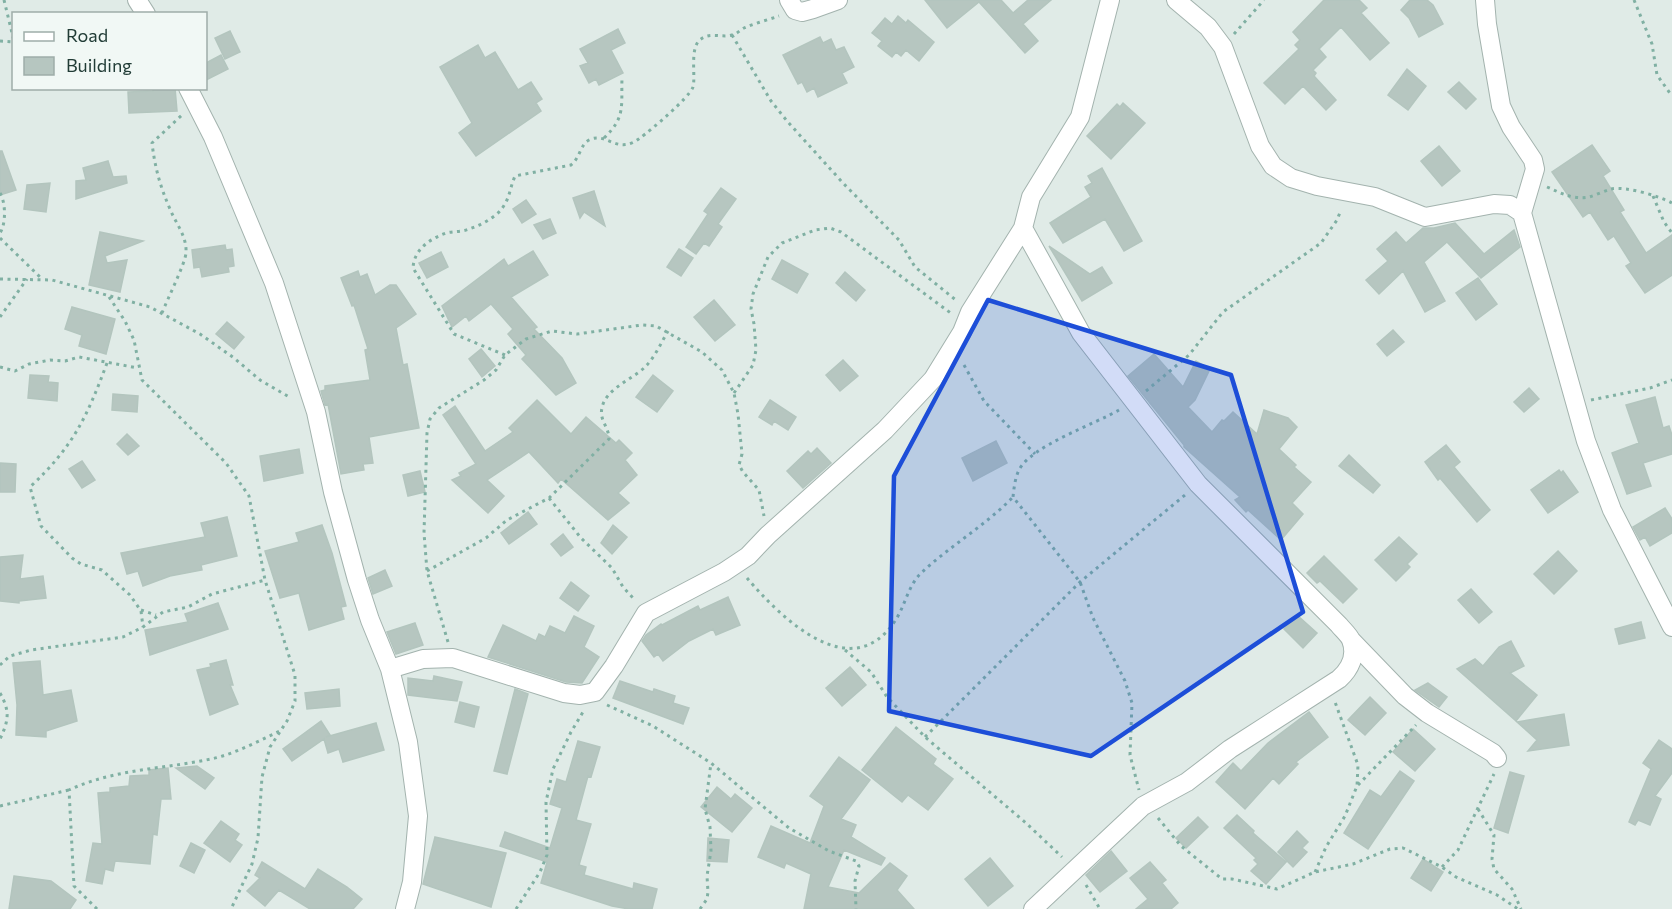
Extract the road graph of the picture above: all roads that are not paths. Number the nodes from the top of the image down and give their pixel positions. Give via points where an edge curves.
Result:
1 (838, 0) edge
2 (1110, 0) edge
3 (1176, 0) edge
4 (1485, 0) edge
5 (792, 5) edge
6 (189, 90) edge
7 (1522, 213) junction
8 (1023, 228) junction
9 (1672, 627) edge
10 (1351, 640) junction
11 (390, 669) junction
12 (1497, 758) road end
13 (405, 909) edge
14 (1032, 909) edge

1 - 5 street via 802,12
2 - 8 street via 1080,117 1031,197
3 - 7 street via 1208,27 1223,47 1260,146 1273,166 1291,178 1375,197 1425,217 1494,204 1510,205
4 - 7 street via 1501,106 1535,170
6 - 11 street via 213,137 274,283 316,412 357,580
7 - 9 street via 1574,402 1612,510
8 - 10 street via 1081,333 1198,484
8 - 11 street via 933,379 885,430 748,556 646,613 593,696 564,693 453,658 423,659
10 - 12 street via 1405,696
10 - 14 street via 1353,660 1339,679 1230,749 1187,782 1143,806
11 - 13 street via 408,742 418,816 412,882

